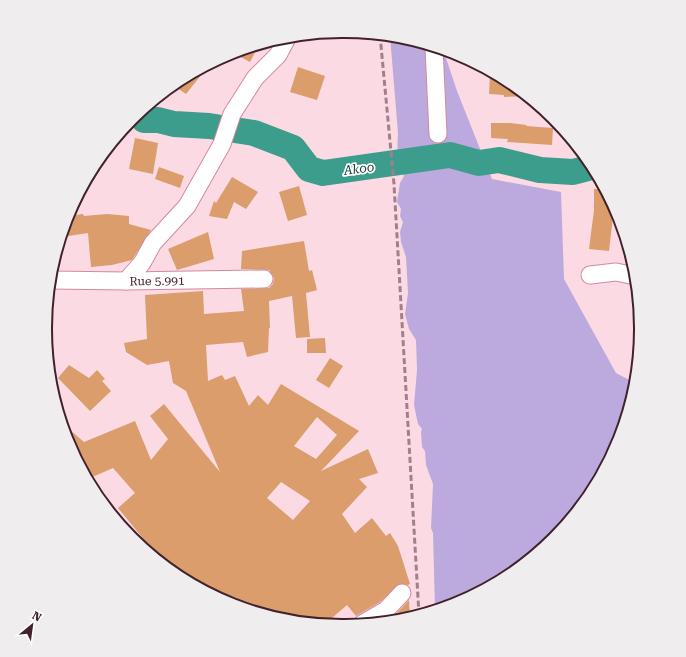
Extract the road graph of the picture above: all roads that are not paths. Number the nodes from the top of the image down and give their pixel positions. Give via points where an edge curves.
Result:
1 (283, 45) edge
2 (434, 53) edge
3 (438, 134) dead end
4 (590, 275) dead end
5 (628, 275) edge
6 (264, 279) dead end
7 (57, 280) edge
8 (126, 281) junction
9 (402, 593) dead end
10 (373, 617) edge

1 - 8 street via 278,55 255,78 232,114 222,144 187,206 153,243 142,263
2 - 3 street
4 - 5 street via 616,272
6 - 8 street, Rue 5.991
7 - 8 street, Rue 5.991
9 - 10 street via 386,610

